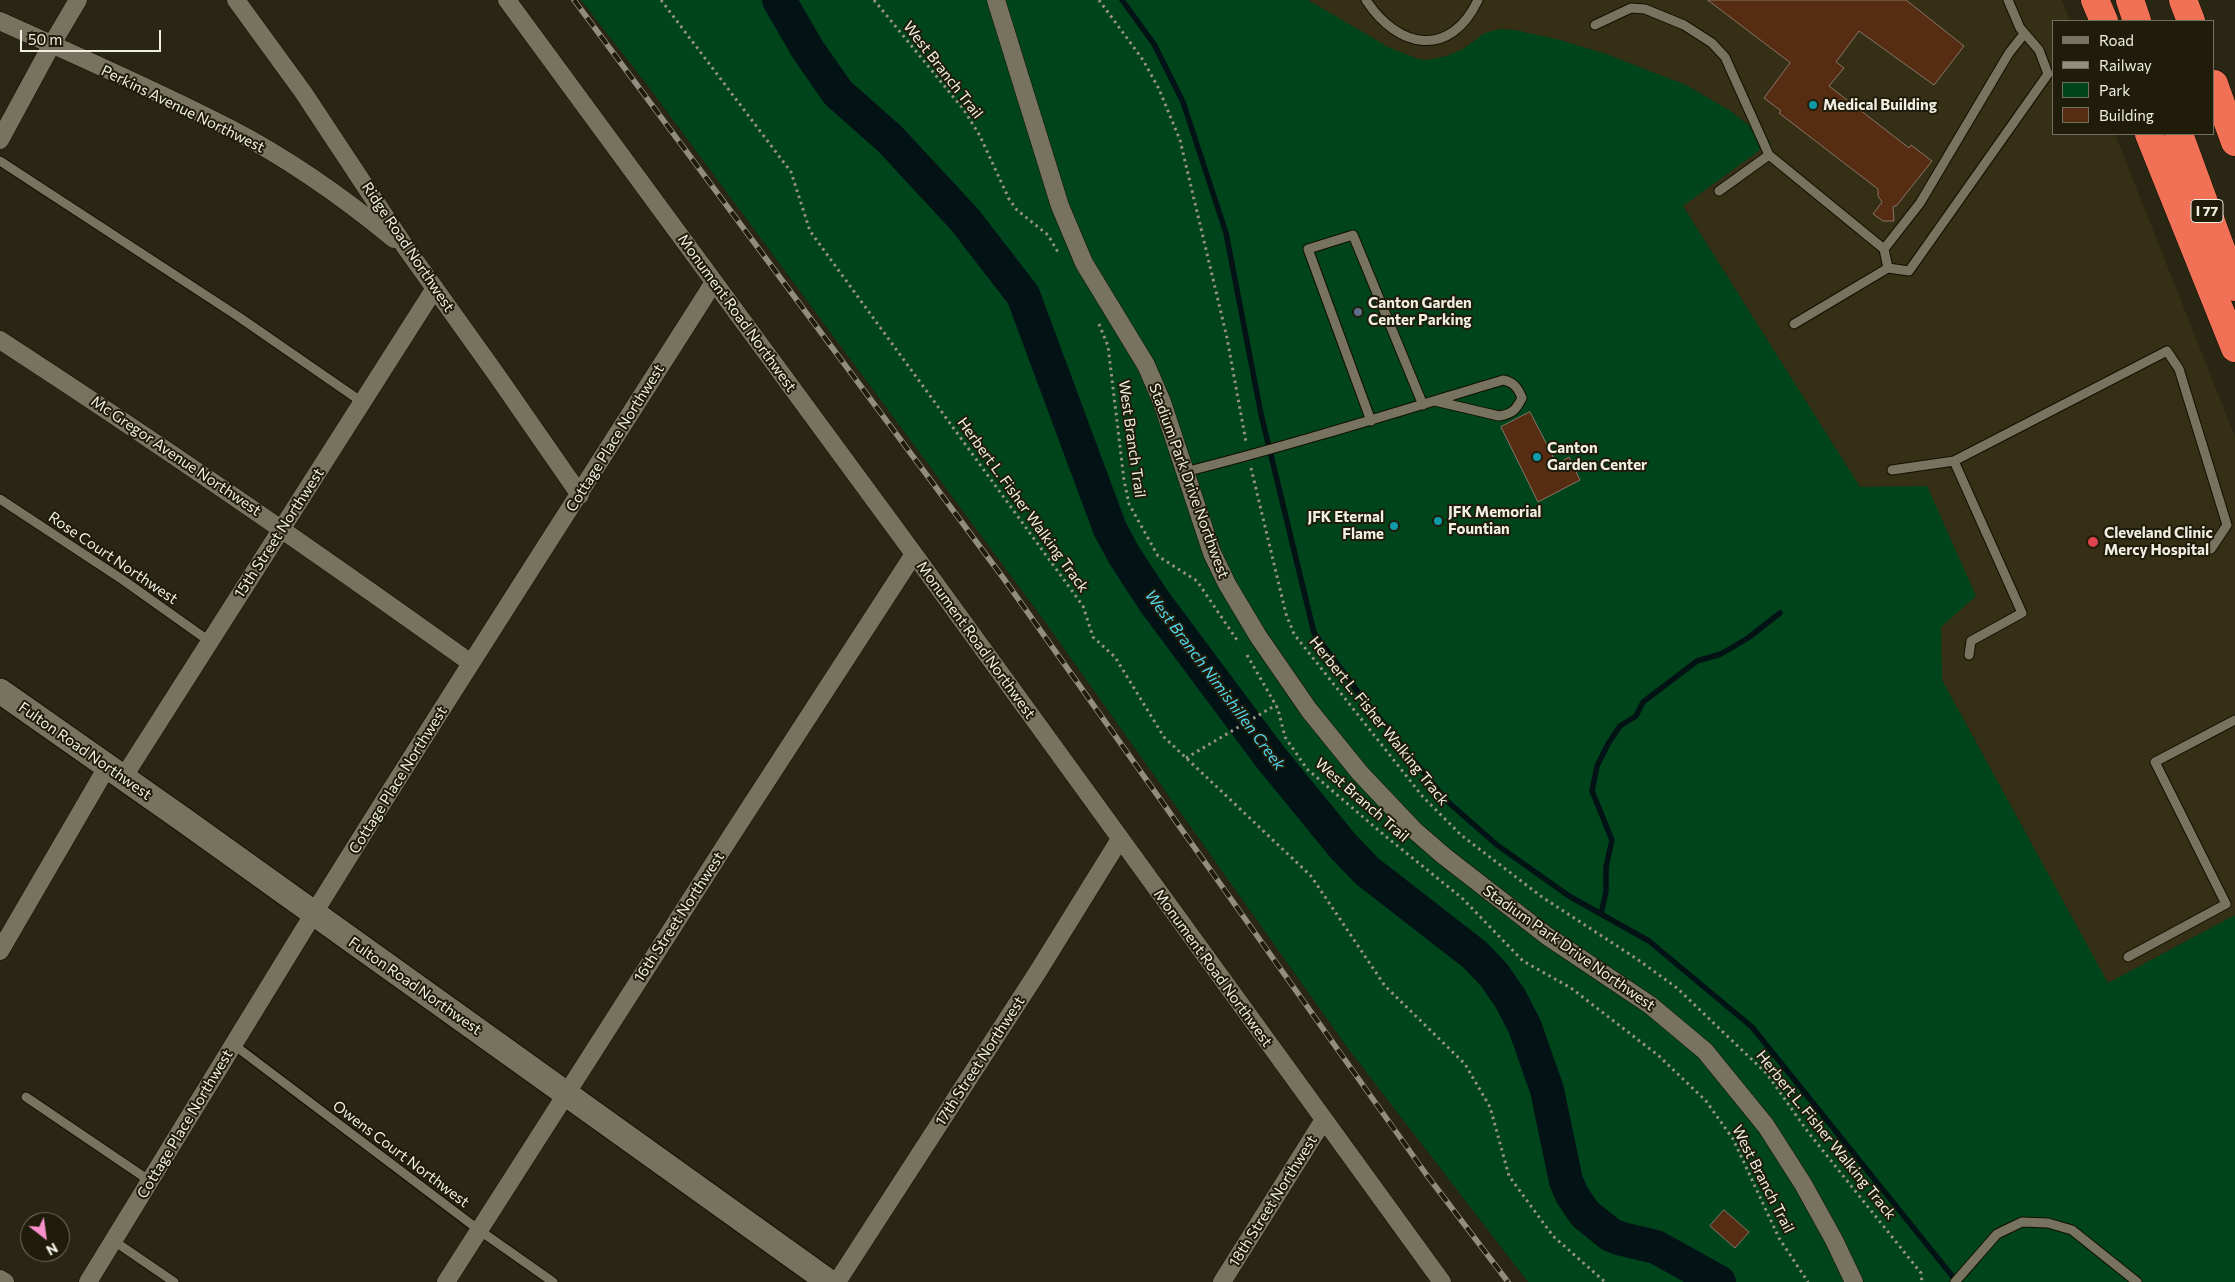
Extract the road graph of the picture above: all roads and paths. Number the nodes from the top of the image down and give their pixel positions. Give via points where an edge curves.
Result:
1 (78, 0) edge
2 (236, 0) edge
3 (507, 0) edge
4 (661, 0) edge
5 (874, 0) edge
6 (996, 0) edge
7 (1099, 0) edge
8 (1366, 0) edge
9 (1478, 0) edge
10 (2008, 0) edge
11 (2095, 0) edge
12 (2130, 0) edge
13 (2183, 0) edge
14 (2104, 20) edge
15 (2137, 20) edge
16 (2191, 20) edge
17 (0, 21) edge
18 (1594, 25) dead end
19 (2024, 34) junction
20 (52, 44) junction
21 (2215, 87) edge
22 (2149, 135) edge
23 (2179, 135) edge
24 (0, 140) edge
25 (2235, 142) edge
26 (1769, 155) junction
27 (0, 161) edge
28 (1719, 191) dead end
29 (406, 248) junction
30 (1884, 249) junction
31 (1062, 259) dead end
32 (1888, 268) junction
33 (714, 282) junction
34 (2235, 287) edge
35 (435, 288) junction
36 (1098, 322) dead end
37 (1794, 324) dead end
38 (0, 340) edge
39 (2235, 348) edge
40 (1435, 401) junction
41 (362, 402) junction
42 (1423, 405) junction
43 (1371, 421) junction
44 (1252, 455) junction
45 (1954, 461) junction
46 (1892, 470) dead end
47 (1185, 472) junction
48 (580, 495) junction
49 (0, 499) edge
50 (282, 528) junction
51 (2212, 549) dead end
52 (914, 554) junction
53 (209, 641) junction
54 (1240, 645) dead end
55 (1246, 653) dead end
56 (1969, 654) dead end
57 (471, 663) junction
58 (0, 691) edge
59 (1276, 705) junction
60 (2235, 720) edge
61 (1186, 758) junction
62 (115, 772) junction
63 (1120, 839) junction
64 (314, 914) junction
65 (0, 951) edge
66 (2128, 957) dead end
67 (234, 1044) junction
68 (566, 1093) junction
69 (26, 1098) dead end
70 (1323, 1120) junction
71 (150, 1181) junction
72 (479, 1230) junction
73 (114, 1241) junction
74 (0, 1279) edge
75 (5, 1282) edge
76 (88, 1282) edge
77 (174, 1282) edge
78 (446, 1282) edge
79 (553, 1282) edge
80 (829, 1282) edge
81 (836, 1282) edge
82 (1222, 1282) edge
83 (1442, 1282) edge
84 (1605, 1282) edge
85 (1808, 1282) edge
86 (1854, 1282) edge
87 (1922, 1282) edge
88 (1954, 1282) edge
89 (2137, 1282) edge

1 - 20 street
2 - 29 street, Ridge Road Northwest via 303,92
3 - 33 street, Monument Road Northwest
4 - 61 path, Herbert L. Fisher Walking Track via 791,172 810,231 834,266 1083,606 1093,637 1115,658 1164,737
5 - 31 path, West Branch Trail via 964,110 980,136 1009,199 1017,210 1048,235
6 - 47 street, Stadium Park Drive Northwest via 1072,238 1146,366 1162,402
7 - 44 path, Herbert L. Fisher Walking Track via 1143,60 1180,140
8 - 9 lane via 1384,23 1395,31 1429,40 1453,33 1467,20
10 - 19 lane
11 - 14 highway
12 - 15 highway
13 - 16 highway
17 - 20 street, Perkins Avenue Northwest
18 - 26 lane via 1631,8 1645,9 1684,24 1712,43 1727,61
19 - 30 lane via 2009,53 1920,203
19 - 32 lane via 2038,50 2048,74 1909,271
20 - 24 street
20 - 29 street, Perkins Avenue Northwest via 240,134 282,158 359,210
21 - 25 highway
22 - 39 highway
23 - 34 highway, I 77
26 - 28 lane
26 - 30 lane
27 - 41 lane via 239,317
29 - 35 street, Ridge Road Northwest
30 - 32 lane
32 - 37 lane
33 - 48 street, Cottage Place Northwest
33 - 52 street, Monument Road Northwest
35 - 41 street, 15th Street Northwest
35 - 48 street, Ridge Road Northwest
36 - 54 path, West Branch Trail via 1108,346 1124,480 1130,504 1158,556 1197,581
38 - 50 street, Mc Gregor Avenue Northwest
40 - 40 lane via 1503,380 1512,382 1522,398 1517,408 1499,416
40 - 42 lane
41 - 50 street, 15th Street Northwest
42 - 43 lane
42 - 43 lane via 1353,235 1308,249
43 - 44 lane
44 - 47 lane
44 - 87 path, Herbert L. Fisher Walking Track via 1286,614 1294,634 1423,797 1461,835 1542,897 1677,988 1723,1031 1767,1074 1808,1132 1922,1273
45 - 46 lane
45 - 51 lane via 2167,351 2179,370 2227,525
45 - 56 lane via 2022,613 1971,641
47 - 86 street, Stadium Park Drive Northwest via 1226,584 1258,636 1332,741 1414,830 1444,856 1547,936 1650,1005 1705,1051 1771,1134 1803,1184
48 - 57 street, Cottage Place Northwest
49 - 53 lane, Rose Court Northwest
50 - 53 street, 15th Street Northwest
50 - 57 street, Mc Gregor Avenue Northwest
52 - 63 street, Monument Road Northwest
52 - 68 street, 16th Street Northwest
53 - 62 street, 15th Street Northwest
55 - 59 path, West Branch Trail
57 - 64 street, Cottage Place Northwest
58 - 62 main road, Fulton Road Northwest
59 - 61 path
59 - 85 path, West Branch Trail via 1285,737 1307,768 1462,898 1523,961 1571,988 1659,1056 1706,1100 1733,1139 1779,1238
60 - 66 lane via 2155,762 2226,904
61 - 84 path, Herbert L. Fisher Walking Track via 1310,876 1385,986 1465,1064 1490,1107 1510,1176 1553,1236
62 - 64 main road, Fulton Road Northwest
62 - 65 street, 15th Street Northwest
63 - 70 street, Monument Road Northwest
63 - 81 street, 17th Street Northwest
64 - 67 street, Cottage Place Northwest
64 - 68 main road, Fulton Road Northwest
67 - 71 street, Cottage Place Northwest
67 - 72 lane, Owens Court Northwest
68 - 72 street, 16th Street Northwest
68 - 80 main road, Fulton Road Northwest
69 - 71 lane
70 - 82 street, 18th Street Northwest
70 - 83 street, Monument Road Northwest
71 - 73 street, Cottage Place Northwest
72 - 78 street, 16th Street Northwest
72 - 79 lane, Owens Court Northwest
73 - 76 street, Cottage Place Northwest
73 - 77 lane
74 - 75 street
88 - 89 lane via 1997,1234 2022,1222 2072,1230

